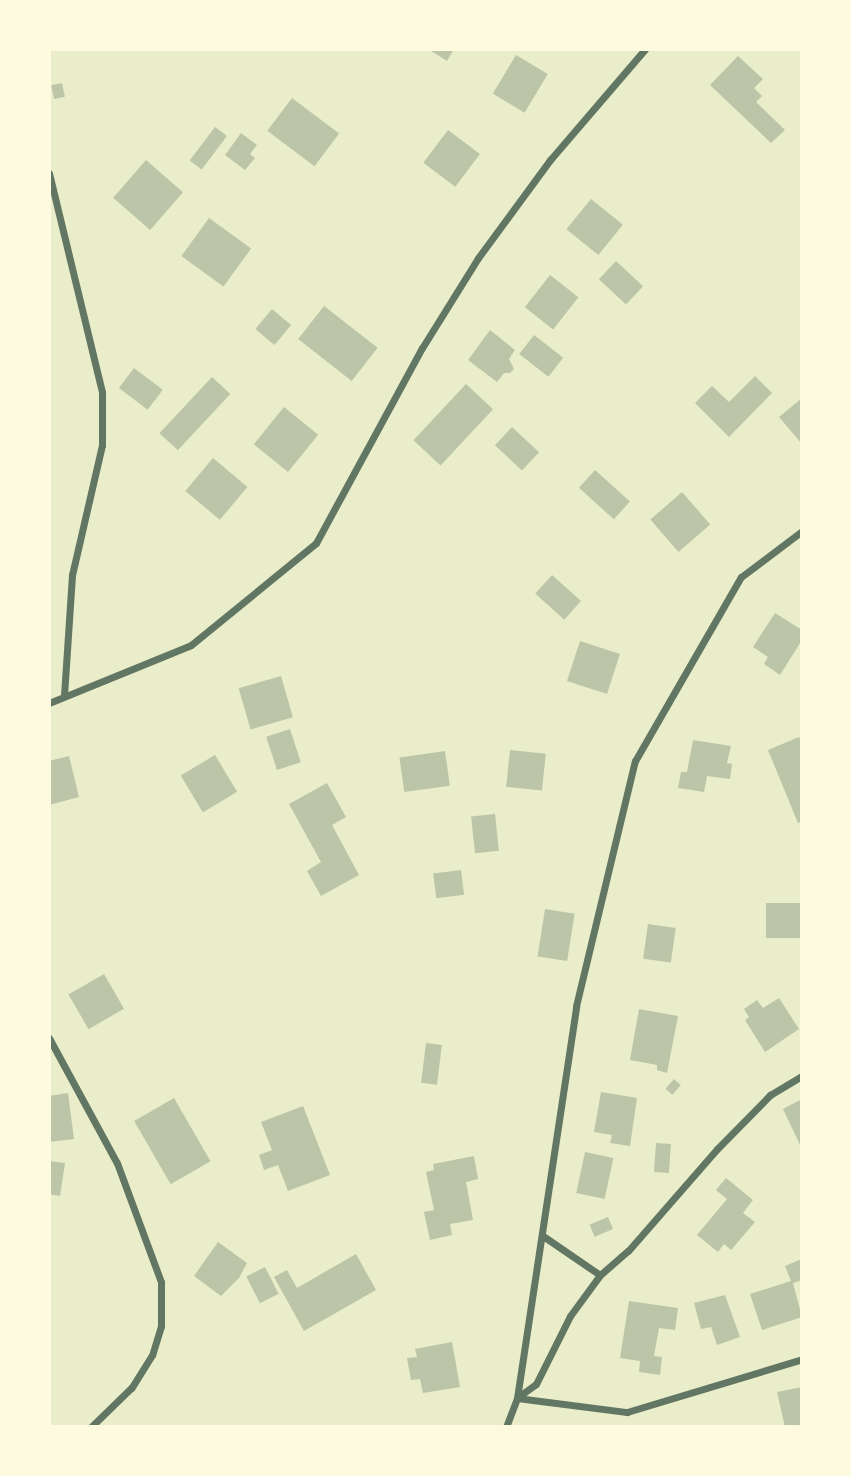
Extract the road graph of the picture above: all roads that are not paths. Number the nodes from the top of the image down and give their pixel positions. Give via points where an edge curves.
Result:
1 (645, 49) edge
2 (49, 173) edge
3 (802, 531) edge
4 (64, 695) junction
5 (49, 703) edge
6 (49, 1038) edge
7 (802, 1076) edge
8 (542, 1236) junction
9 (600, 1275) junction
10 (802, 1359) edge
11 (517, 1398) junction
12 (92, 1427) edge
13 (506, 1427) edge

1 - 4 street via 550,160 478,258 422,348 316,543 191,645
2 - 4 street via 102,392 102,445 72,575
3 - 8 street via 741,577 635,761 576,1006
4 - 5 street
6 - 12 street via 117,1163 161,1282 161,1326 152,1355 131,1388
7 - 9 street via 770,1095 628,1251
8 - 9 street
8 - 11 street
9 - 11 street via 570,1316 536,1384
10 - 11 street via 627,1412
11 - 13 street

